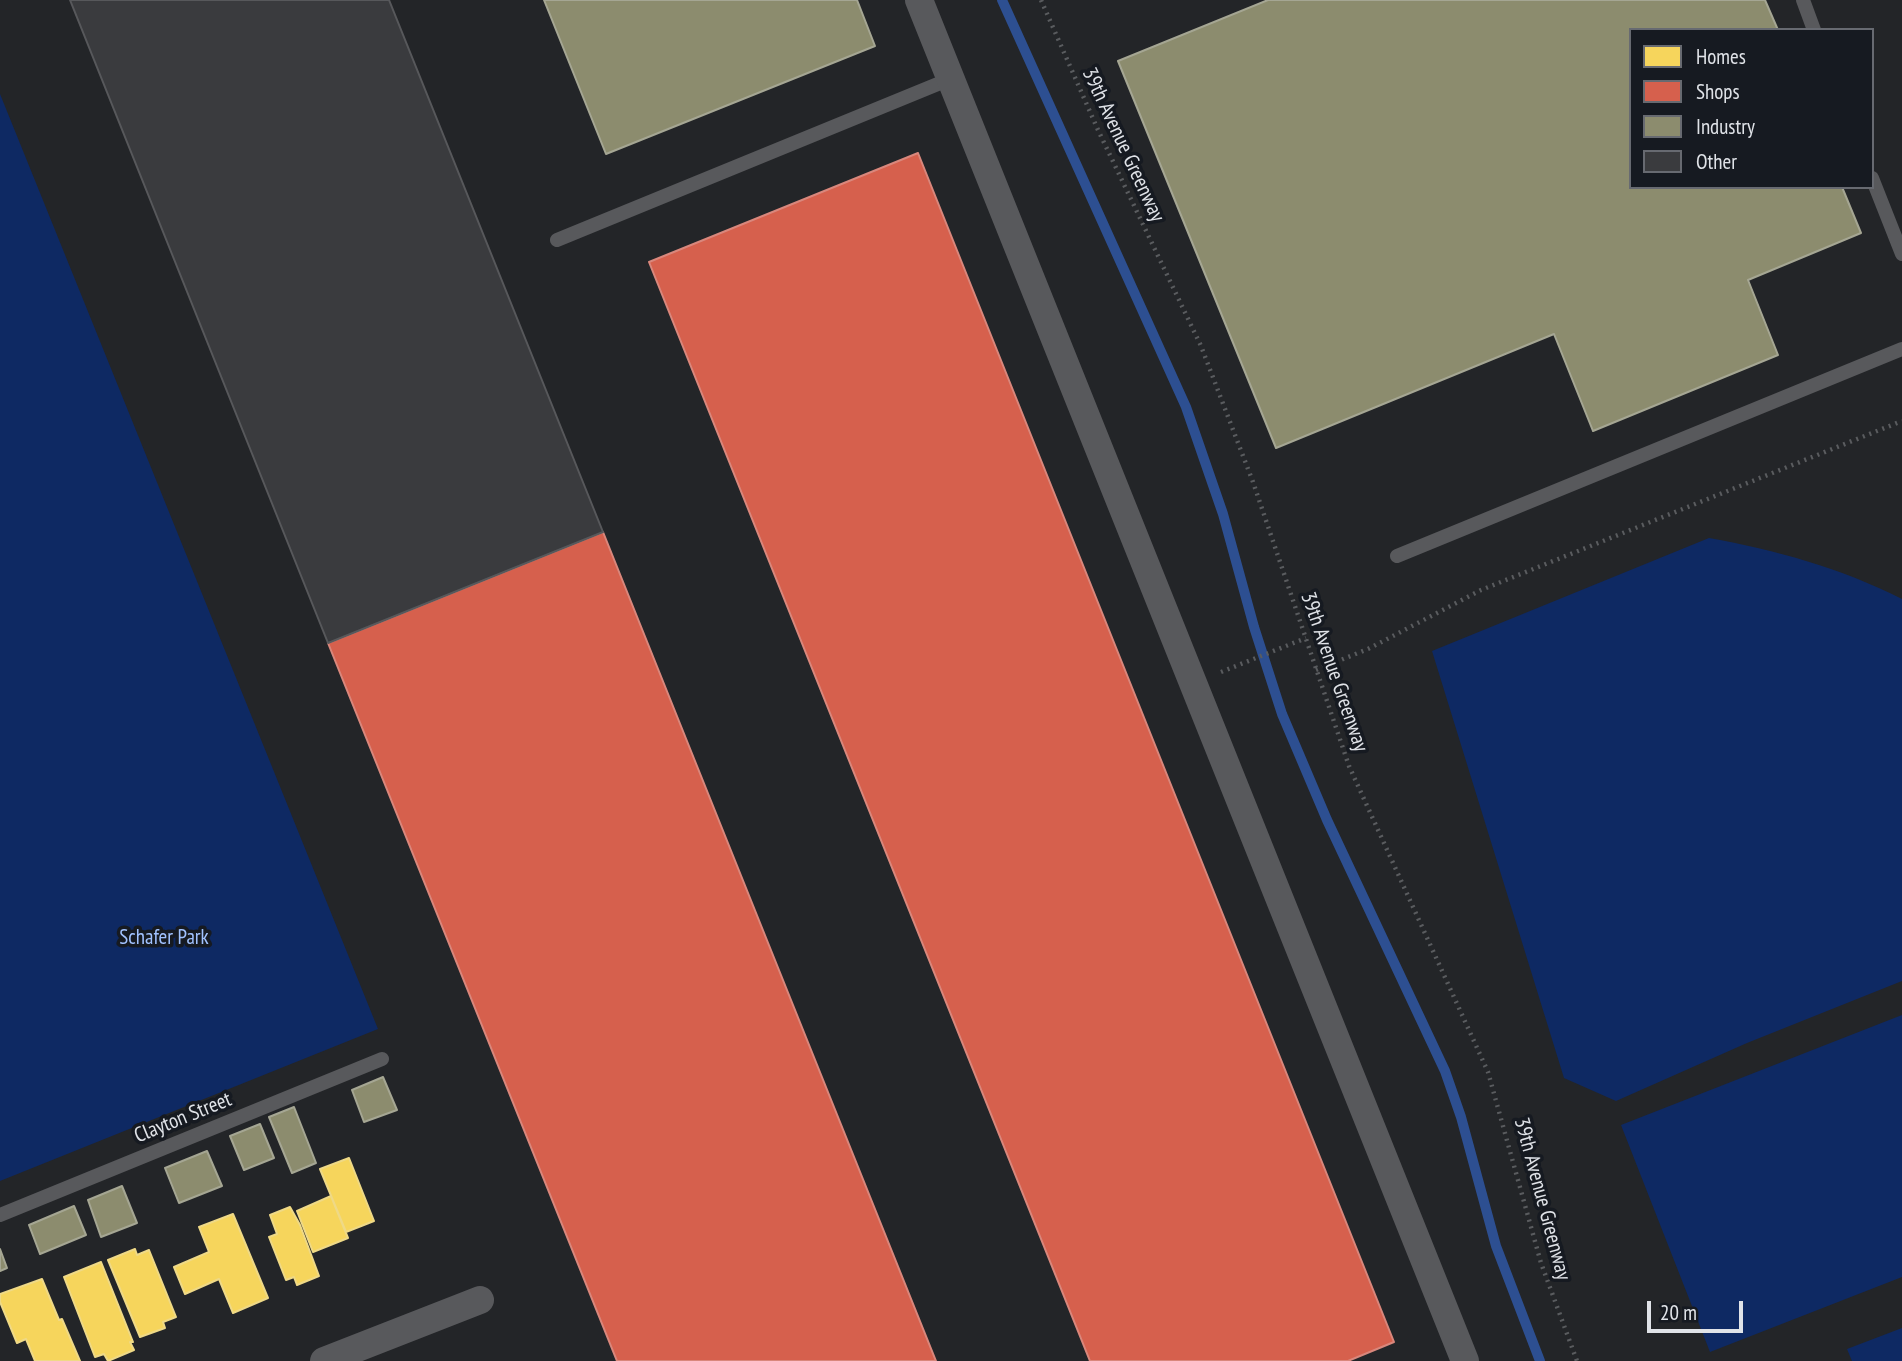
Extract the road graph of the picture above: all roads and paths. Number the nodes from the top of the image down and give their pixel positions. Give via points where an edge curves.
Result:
1 (919, 0) edge
2 (1041, 0) edge
3 (1802, 0) edge
4 (1813, 28) edge
5 (950, 79) junction
6 (1874, 183) edge
7 (557, 240) dead end
8 (1902, 254) edge
9 (1902, 349) edge
10 (1902, 421) edge
11 (1397, 556) dead end
12 (1306, 638) junction
13 (1316, 670) junction
14 (1221, 672) dead end
15 (382, 1059) dead end
16 (0, 1216) edge
17 (480, 1300) dead end
18 (324, 1361) edge
19 (1465, 1361) edge
20 (1577, 1361) edge

1 - 5 street
2 - 12 path, 39th Avenue Greenway via 1220,392
3 - 4 lane
5 - 7 lane
5 - 19 street
6 - 8 lane
9 - 11 lane
10 - 13 path via 1481,590 1368,649
12 - 13 path, 39th Avenue Greenway
12 - 14 path
13 - 20 path, 39th Avenue Greenway via 1360,793 1488,1072 1541,1263
15 - 16 lane, Clayton Street
17 - 18 street

